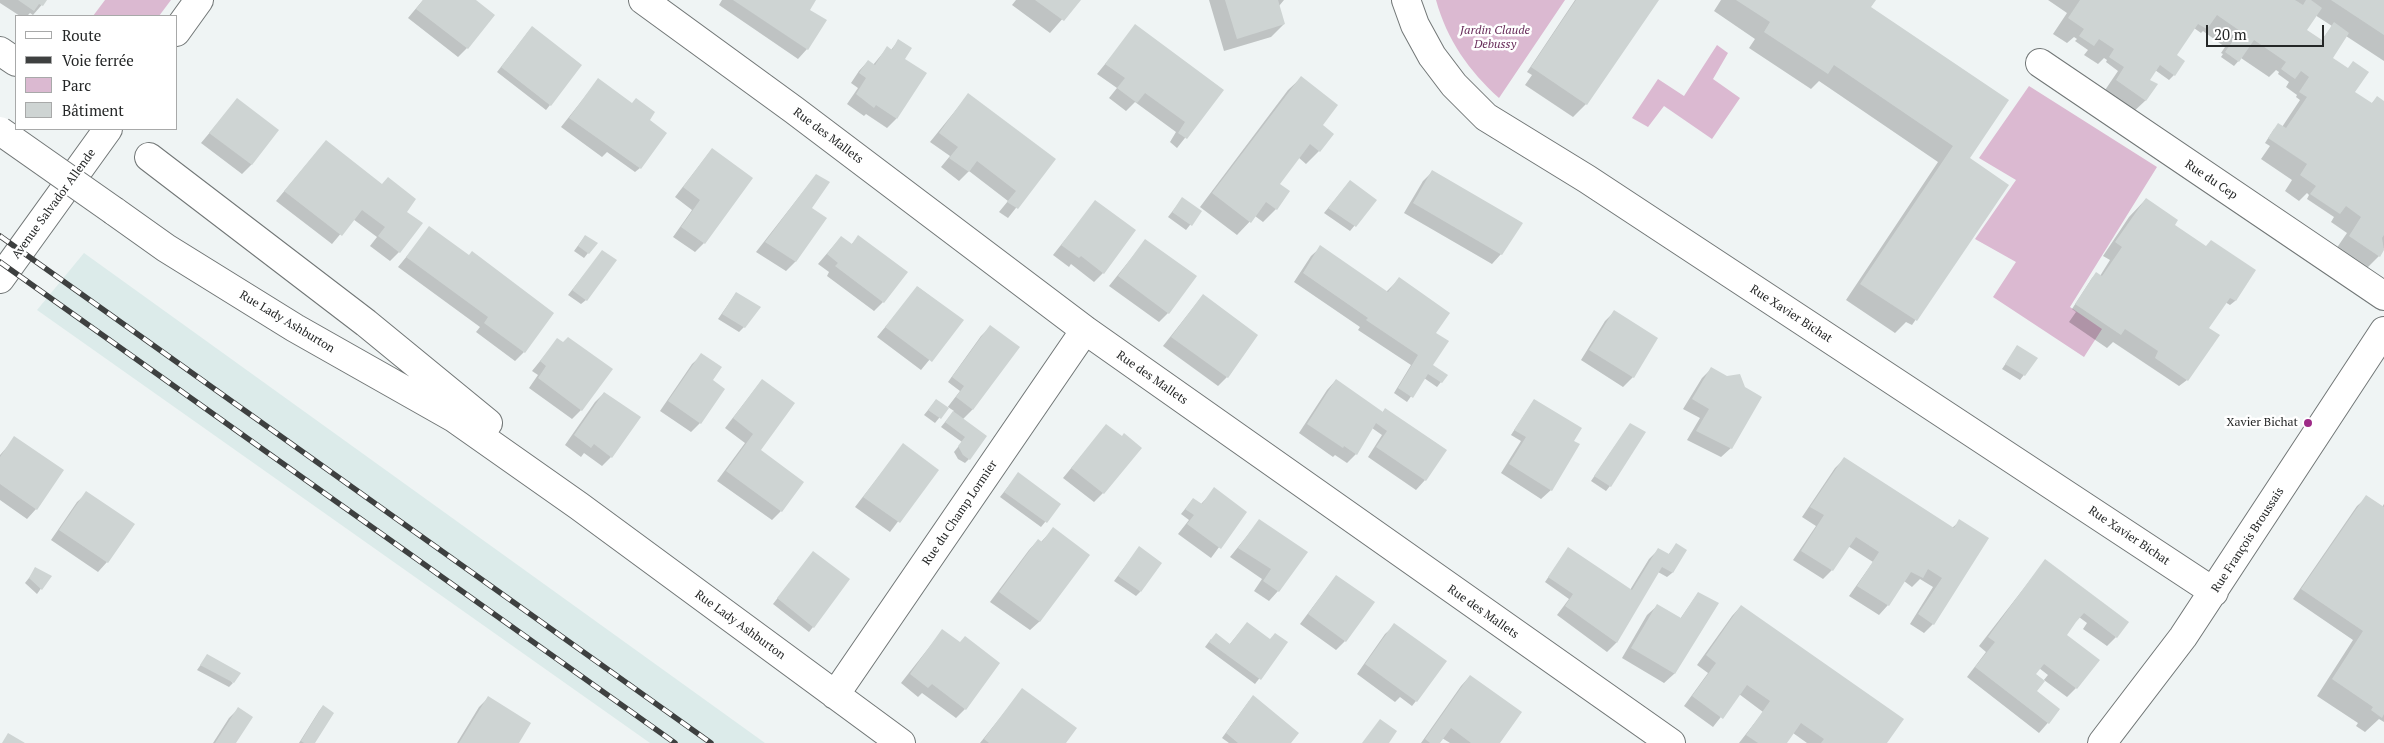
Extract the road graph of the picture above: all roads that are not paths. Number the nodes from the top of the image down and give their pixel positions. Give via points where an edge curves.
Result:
1 (199, 0) edge
2 (643, 0) edge
3 (1406, 0) edge
4 (178, 29) edge
5 (0, 51) edge
6 (15, 61) edge
7 (2040, 63) dead end
8 (107, 130) edge
9 (0, 131) edge
10 (149, 157) dead end
11 (0, 279) edge
12 (2384, 296) edge
13 (1085, 330) junction
14 (2384, 331) edge
15 (579, 506) junction
16 (2214, 592) junction
17 (835, 695) junction
18 (901, 743) edge
19 (1670, 743) edge
20 (2102, 743) edge

1 - 4 street
2 - 13 street, Rue des Mallets
3 - 16 street, Rue Xavier Bichat via 1415,26 1432,56 1454,85 1486,117 1587,179
5 - 6 street
7 - 12 street, Rue du Cep
8 - 11 street, Avenue Salvador Allende
9 - 15 street, Rue Lady Ashburton, bridge via 166,248 295,328 454,418
10 - 15 street, Rue Lady Ashburton via 366,323 487,422
13 - 17 street, Rue du Champ Lormier
13 - 19 street, Rue des Mallets
14 - 16 street, Rue François Broussais
15 - 17 street, Rue Lady Ashburton
16 - 20 street, Rue François Broussais
17 - 18 street, Rue Lady Ashburton

